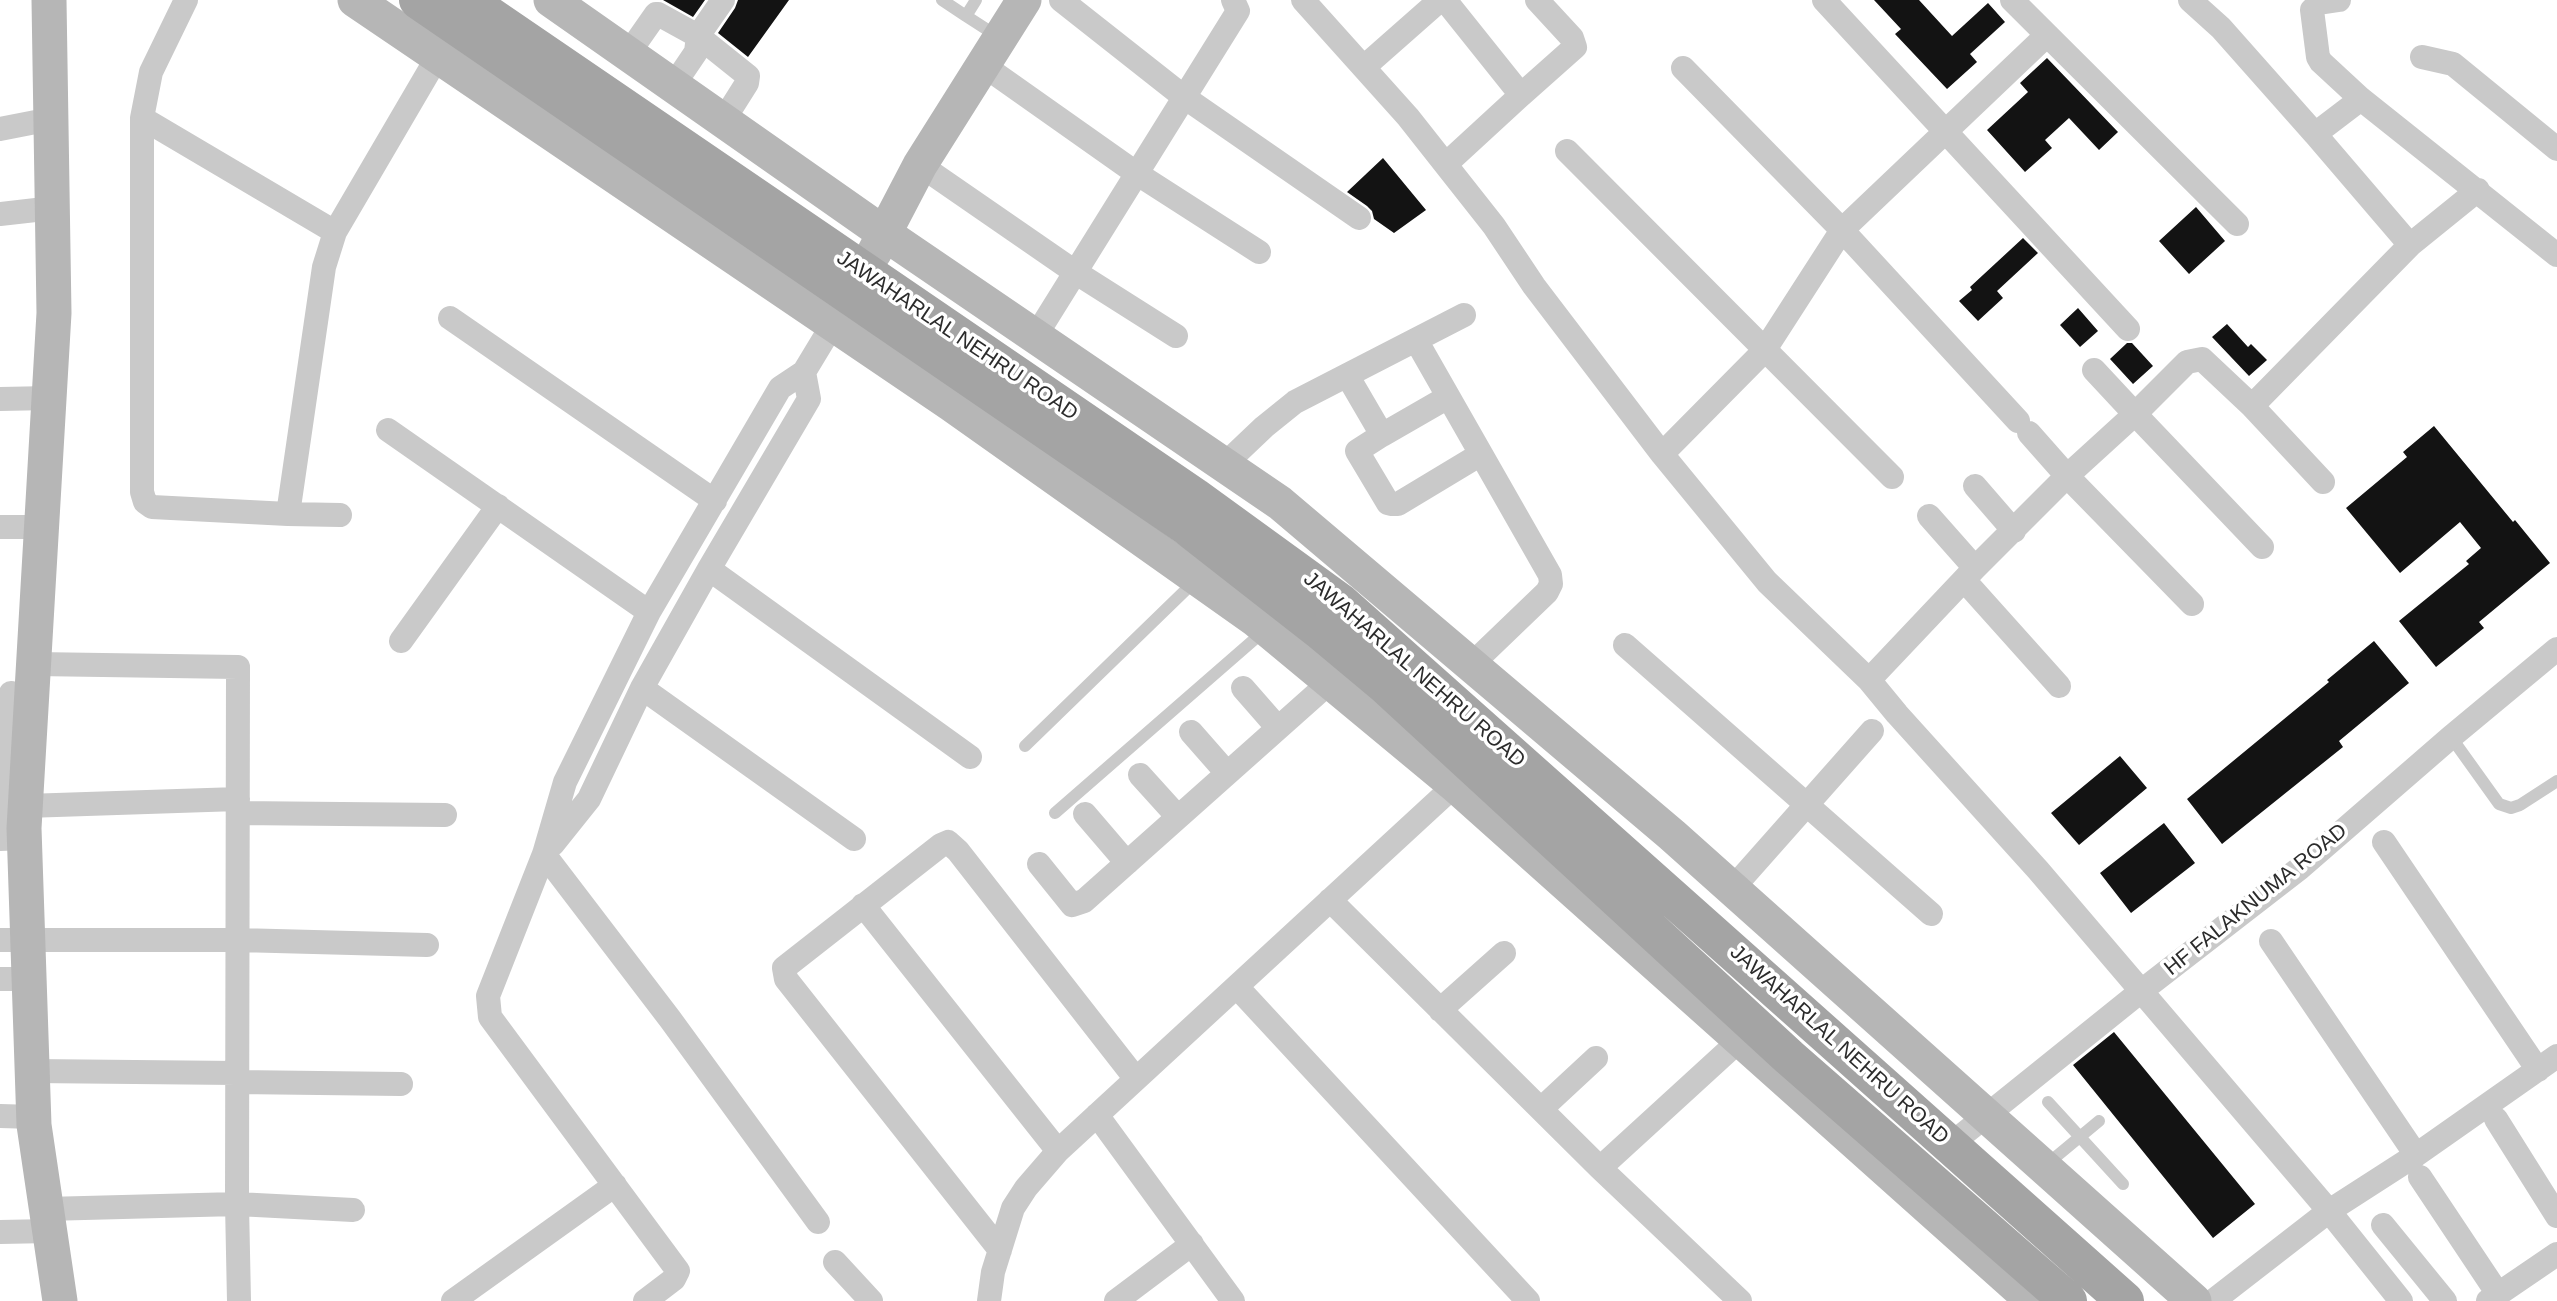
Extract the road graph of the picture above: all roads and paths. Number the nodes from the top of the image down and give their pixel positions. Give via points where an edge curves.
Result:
1 (49, 0) edge
2 (186, 0) edge
3 (355, 0) edge
4 (418, 0) edge
5 (467, 0) edge
6 (551, 0) edge
7 (723, 0) edge
8 (942, 0) edge
9 (976, 0) edge
10 (1024, 0) edge
11 (1061, 0) edge
12 (1233, 0) edge
13 (1303, 0) edge
14 (1443, 0) edge
15 (1537, 0) edge
16 (1824, 0) edge
17 (2012, 0) edge
18 (2190, 0) edge
19 (2339, 0) edge
20 (966, 16) junction
21 (2047, 35) junction
22 (698, 36) junction
23 (992, 52) junction
24 (628, 54) junction
25 (438, 56) junction
26 (2422, 57) dead end
27 (1364, 67) junction
28 (1684, 68) dead end
29 (673, 86) junction
30 (1521, 95) junction
31 (1184, 97) junction
32 (2361, 99) junction
33 (142, 118) junction
34 (51, 120) junction
35 (723, 121) junction
36 (0, 129) edge
37 (1945, 134) junction
38 (2315, 134) junction
39 (2557, 149) edge
40 (1567, 150) dead end
41 (1446, 164) junction
42 (920, 165) junction
43 (1136, 173) junction
44 (2478, 190) junction
45 (53, 208) junction
46 (0, 214) edge
47 (1359, 218) dead end
48 (2236, 223) dead end
49 (1842, 230) junction
50 (335, 233) junction
51 (885, 234) junction
52 (2410, 245) junction
53 (1259, 252) dead end
54 (2557, 255) edge
55 (1075, 272) junction
56 (848, 297) junction
57 (1464, 315) dead end
58 (450, 317) dead end
59 (2128, 329) dead end
60 (1176, 336) dead end
61 (1035, 337) junction
62 (1416, 340) junction
63 (1765, 351) junction
64 (2094, 370) dead end
65 (804, 372) junction
66 (1347, 375) junction
67 (1448, 397) junction
68 (50, 398) junction
69 (0, 399) edge
70 (2252, 406) junction
71 (2135, 414) junction
72 (388, 430) dead end
73 (1382, 435) junction
74 (1481, 454) junction
75 (1662, 454) junction
76 (1224, 465) junction
77 (2067, 476) junction
78 (1892, 477) dead end
79 (2323, 482) dead end
80 (1975, 486) dead end
81 (715, 501) junction
82 (498, 506) junction
83 (288, 514) junction
84 (340, 515) dead end
85 (1929, 516) dead end
86 (0, 527) edge
87 (43, 527) junction
88 (2014, 531) junction
89 (2262, 547) dead end
90 (709, 569) junction
91 (1969, 574) junction
92 (1197, 578) junction
93 (2192, 604) dead end
94 (649, 612) junction
95 (1266, 629) junction
96 (401, 641) dead end
97 (1625, 645) dead end
98 (2557, 649) edge
99 (1471, 664) junction
100 (1869, 680) junction
101 (1330, 682) junction
102 (20, 686) edge
103 (2059, 686) dead end
104 (642, 688) junction
105 (1243, 688) dead end
106 (1278, 728) junction
107 (1872, 731) dead end
108 (1191, 732) dead end
109 (2451, 737) junction
110 (1025, 746) dead end
111 (970, 757) dead end
112 (12, 759) edge
113 (1227, 773) junction
114 (1140, 775) dead end
115 (1465, 776) junction
116 (2557, 781) edge
117 (1805, 804) junction
118 (238, 806) junction
119 (1055, 813) dead end
120 (1085, 814) dead end
121 (445, 815) dead end
122 (1178, 817) junction
123 (13, 822) edge
124 (854, 839) dead end
125 (2385, 842) dead end
126 (544, 854) junction
127 (1127, 863) junction
128 (1039, 864) dead end
129 (1732, 889) junction
130 (1330, 900) junction
131 (863, 905) junction
132 (1931, 914) dead end
133 (14, 940) edge
134 (238, 940) junction
135 (2271, 941) dead end
136 (427, 945) dead end
137 (1504, 953) dead end
138 (15, 979) edge
139 (1237, 987) junction
140 (2140, 992) junction
141 (1440, 1010) junction
142 (1740, 1040) junction
143 (1596, 1058) dead end
144 (2548, 1063) edge
145 (33, 1071) junction
146 (237, 1078) junction
147 (1136, 1079) junction
148 (401, 1084) dead end
149 (2048, 1102) dead end
150 (1541, 1109) junction
151 (1097, 1115) junction
152 (1986, 1115) junction
153 (0, 1116) edge
154 (34, 1116) junction
155 (2496, 1119) dead end
156 (2099, 1121) dead end
157 (2079, 1138) junction
158 (1951, 1144) junction
159 (1058, 1151) junction
160 (2418, 1166) junction
161 (2043, 1167) junction
162 (1600, 1168) junction
163 (2123, 1184) dead end
164 (615, 1185) junction
165 (237, 1204) junction
166 (353, 1210) dead end
167 (2329, 1211) junction
168 (2557, 1216) edge
169 (48, 1220) junction
170 (818, 1222) dead end
171 (2383, 1225) dead end
172 (0, 1233) edge
173 (1192, 1244) junction
174 (1000, 1250) junction
175 (2557, 1254) edge
176 (835, 1262) dead end
177 (2506, 1295) edge
178 (60, 1301) edge
179 (239, 1301) edge
180 (453, 1301) edge
181 (645, 1301) edge
182 (871, 1301) edge
183 (989, 1301) edge
184 (1115, 1301) edge
185 (1233, 1301) edge
186 (1528, 1301) edge
187 (1740, 1301) edge
188 (2033, 1301) edge
189 (2068, 1301) edge
190 (2125, 1301) edge
191 (2194, 1301) edge
192 (2213, 1301) edge
193 (2401, 1301) edge
194 (2445, 1301) edge

1 - 34 street
2 - 33 street via 151,72
3 - 25 street
4 - 56 main road, JAWAHARLAL NEHRU ROAD
5 - 56 main road, JAWAHARLAL NEHRU ROAD
6 - 24 street
7 - 22 street
8 - 20 lane
9 - 20 lane
10 - 23 street
11 - 31 street
12 - 31 street via 1238,11
13 - 27 street
14 - 27 street
14 - 30 street
15 - 30 street via 1575,47
16 - 37 street
17 - 21 street
18 - 38 street via 2221,28
19 - 32 street via 2319,3 2312,10 2318,57
20 - 23 lane
21 - 37 street
21 - 48 street
22 - 24 street via 656,14
22 - 29 street via 696,52
22 - 35 street via 748,76
23 - 42 street
23 - 43 street
24 - 29 street
25 - 50 street
25 - 56 street
26 - 39 street via 2453,64
27 - 41 street
28 - 49 street
29 - 35 street
30 - 41 street
31 - 43 street
31 - 47 street
32 - 38 street
32 - 44 street
33 - 50 street
33 - 83 street via 145,502 152,507
34 - 36 street
34 - 45 street
35 - 51 street
37 - 49 street
37 - 59 street
38 - 52 street
40 - 63 street
41 - 75 street
42 - 51 street
42 - 55 street
43 - 53 street
43 - 55 street
44 - 52 street
44 - 54 street
45 - 46 street
45 - 68 street
49 - 63 street
49 - 77 street
50 - 83 street via 324,267
51 - 56 street
51 - 61 street
52 - 70 street
55 - 60 street
55 - 61 street
56 - 65 street
56 - 92 street via 951,404
56 - 115 main road, JAWAHARLAL NEHRU ROAD via 1186,526 1386,686
56 - 158 main road, JAWAHARLAL NEHRU ROAD via 1195,497 1341,603
57 - 62 street
58 - 81 street
61 - 76 street
62 - 66 street
62 - 67 street
63 - 75 street
63 - 78 street
64 - 71 street
65 - 81 street via 780,388
65 - 90 street via 809,399
66 - 73 street
66 - 76 street via 1295,402
67 - 73 street
67 - 74 street
68 - 69 street
68 - 87 street
70 - 71 street via 2208,363 2194,358
70 - 79 street
71 - 77 street
71 - 89 street
72 - 82 street
73 - 74 street via 1357,451 1392,504
74 - 99 street via 1550,575 1550,584
75 - 100 street via 1767,582
76 - 99 street via 1280,503
77 - 88 street
77 - 93 street
80 - 88 street
81 - 94 street
82 - 94 street
82 - 96 street
83 - 84 street
85 - 91 street
86 - 87 street
87 - 102 street
88 - 91 street
90 - 104 street
90 - 111 street
91 - 100 street
91 - 103 street
92 - 95 street
92 - 110 lane
94 - 126 street via 565,782
95 - 101 street
95 - 119 lane
97 - 117 street
98 - 109 street, HF FALAKNUMA ROAD
99 - 129 street
100 - 140 street
101 - 106 street
101 - 115 street
102 - 112 street
102 - 118 street via 238,667
104 - 124 street
104 - 126 street via 589,799
105 - 106 street
106 - 113 street
107 - 117 street
108 - 113 street
109 - 116 lane via 2499,804 2520,805
109 - 140 street, HF FALAKNUMA ROAD via 2300,868
112 - 123 street
113 - 122 street
114 - 122 street
115 - 130 street
115 - 142 street
115 - 189 main road, JAWAHARLAL NEHRU ROAD
117 - 129 street
117 - 132 street
118 - 121 street
118 - 123 street
118 - 134 street
120 - 127 street
122 - 127 street
123 - 133 street
125 - 144 street
126 - 164 street via 488,996 491,1017
126 - 170 street
127 - 128 street via 1084,901 1072,905
129 - 152 street
130 - 139 street
130 - 141 street
131 - 147 street via 941,845 953,845
131 - 159 street
131 - 174 street via 785,968 783,975
133 - 134 street
133 - 138 street
134 - 136 street
134 - 146 street
135 - 160 street
137 - 141 street
138 - 145 street
139 - 147 street
139 - 186 street
140 - 152 street, HF FALAKNUMA ROAD
140 - 167 street
141 - 150 street
142 - 162 street
142 - 188 street
143 - 150 street
144 - 160 street
145 - 146 street
145 - 154 street
146 - 148 street
146 - 165 street
147 - 151 street
149 - 157 lane
150 - 162 street
151 - 159 street
151 - 173 street
152 - 158 street, HF FALAKNUMA ROAD
152 - 161 street
153 - 154 street
154 - 169 street
155 - 168 street
156 - 157 lane
157 - 161 lane
157 - 163 lane
158 - 190 main road, JAWAHARLAL NEHRU ROAD
159 - 174 street via 1013,1209
160 - 167 street
160 - 177 street
161 - 191 street
162 - 187 street
164 - 180 street
164 - 181 street via 678,1271
165 - 166 street
165 - 169 street
165 - 179 street
167 - 192 street
167 - 193 street
169 - 172 street
169 - 178 street
171 - 194 street
173 - 184 street
173 - 185 street
174 - 183 street
175 - 177 street
176 - 182 street

